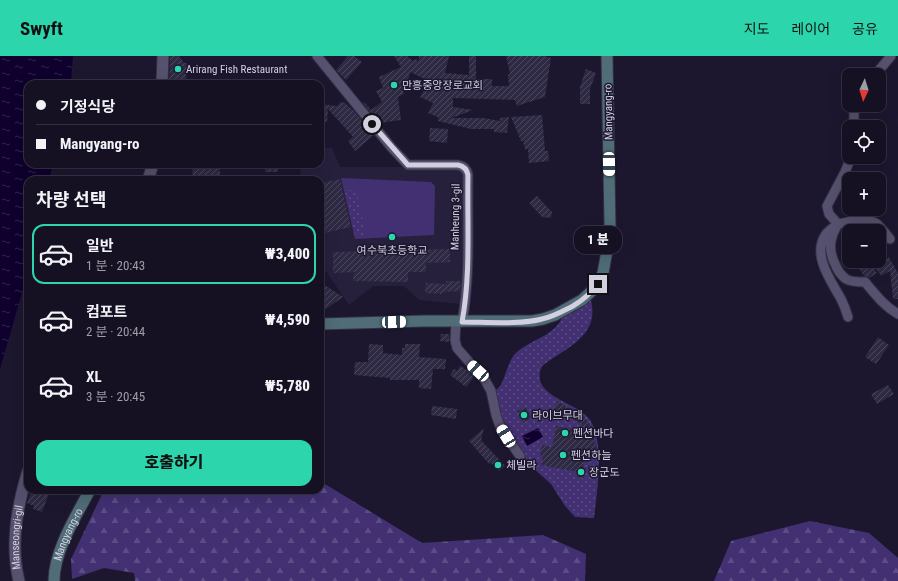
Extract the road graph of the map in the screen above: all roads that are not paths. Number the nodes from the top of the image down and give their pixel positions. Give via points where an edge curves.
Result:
1 (163, 56) edge
2 (316, 56) edge
3 (607, 56) edge
4 (891, 56) edge
5 (881, 68) edge
6 (162, 80) edge
7 (848, 164) edge
8 (838, 224) junction
9 (890, 239) dead end
10 (898, 314) edge
11 (848, 317) dead end
12 (459, 322) junction
13 (324, 324) edge
14 (520, 456) dead end
15 (24, 484) edge
16 (88, 494) edge
17 (19, 581) edge
18 (54, 581) edge

1 - 6 street
2 - 12 street, Manheung 3-gil via 408,165 458,165 467,171 466,302
3 - 12 main road, Mangyang-ro via 610,226 601,278 582,300 547,318 527,321
4 - 5 street
7 - 8 street via 827,206 829,214
8 - 9 street via 869,220
8 - 10 street via 832,233 830,248 838,270 845,279 865,282 890,310
8 - 11 street via 826,234 822,254 827,276 841,298
12 - 13 main road, Mangyang-ro
12 - 14 street via 455,340 457,348 485,380 491,391 502,429
15 - 17 street, Manseongri-gil via 18,504 14,561
16 - 18 main road, Mangyang-ro via 59,553

